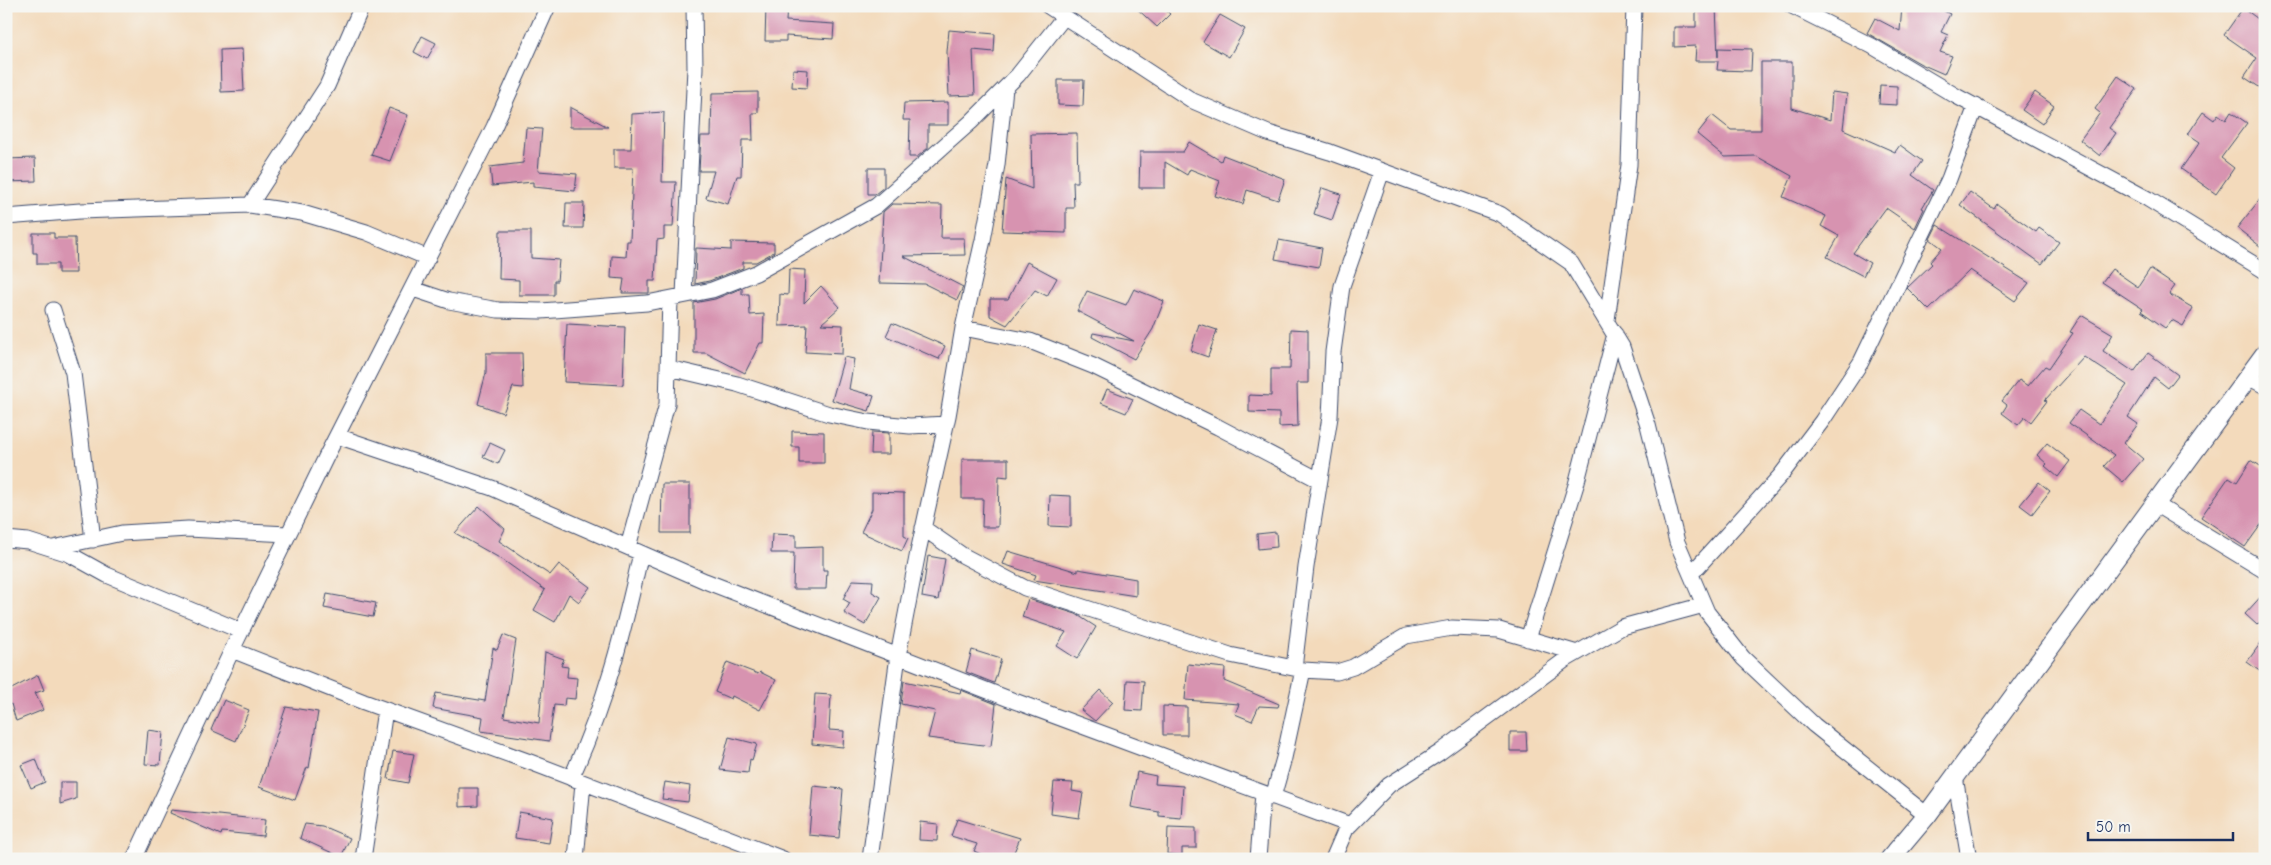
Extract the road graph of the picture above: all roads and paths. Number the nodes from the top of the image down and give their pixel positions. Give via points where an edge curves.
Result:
1 (362, 6) edge
2 (548, 6) edge
3 (694, 6) edge
4 (1048, 6) edge
5 (1634, 6) edge
6 (1792, 6) edge
7 (1064, 17) junction
8 (1005, 88) junction
9 (1976, 106) junction
10 (1382, 171) junction
11 (250, 205) junction
12 (6, 217) edge
13 (428, 258) junction
14 (2265, 271) edge
15 (412, 289) junction
16 (677, 297) junction
17 (54, 310) dead end
18 (1607, 320) junction
19 (963, 328) junction
20 (1615, 334) junction
21 (2265, 354) edge
22 (669, 368) junction
23 (2256, 381) edge
24 (946, 424) junction
25 (337, 436) junction
26 (1319, 480) junction
27 (2155, 504) junction
28 (924, 528) junction
29 (288, 534) junction
30 (6, 539) edge
31 (93, 540) junction
32 (52, 549) junction
33 (635, 550) junction
34 (2265, 571) edge
35 (1691, 574) junction
36 (1704, 605) junction
37 (241, 631) junction
38 (1528, 639) junction
39 (232, 650) junction
40 (1577, 653) junction
41 (898, 656) junction
42 (1298, 669) junction
43 (385, 710) junction
44 (1956, 776) junction
45 (577, 780) junction
46 (1268, 795) junction
47 (1927, 815) junction
48 (1350, 825) junction
49 (134, 859) edge
50 (363, 859) edge
51 (576, 859) edge
52 (783, 859) edge
53 (870, 859) edge
54 (1258, 859) edge
55 (1333, 859) edge
56 (1890, 859) edge
57 (1969, 859) edge

1 - 11 street via 327,86
2 - 13 street via 494,128
3 - 16 street via 695,68
4 - 7 street
5 - 18 street via 1629,164
6 - 9 street via 1872,46
7 - 8 street
7 - 10 street via 1193,101 1268,133
8 - 16 street via 876,206 756,273 712,290
8 - 19 street via 997,165
9 - 14 street via 2148,199
9 - 35 street via 1949,179 1861,362 1781,475
10 - 18 street via 1500,214 1571,263
10 - 26 street via 1342,286 1333,352 1330,417
11 - 12 street via 89,210
11 - 13 street via 302,213 366,232
13 - 15 street
15 - 16 street via 449,301 498,310 541,311 647,303
15 - 25 street
16 - 22 street
17 - 31 street via 73,373
18 - 20 street
19 - 24 street
19 - 26 street via 1030,341 1093,366
20 - 35 street via 1648,425 1677,542
20 - 38 street via 1576,485
21 - 23 street
22 - 24 street via 868,422 910,426
22 - 33 street via 667,404
23 - 27 street
24 - 28 street
25 - 29 street
25 - 33 street via 492,488
26 - 42 street via 1306,567
27 - 34 street
27 - 44 street
28 - 41 street
28 - 42 street via 962,555 1024,588 1230,655
29 - 31 street via 188,529 122,533
29 - 37 street
30 - 32 street via 28,541
31 - 32 street
32 - 37 street
33 - 41 street via 705,581
33 - 45 street via 608,688 586,745
35 - 36 street
36 - 40 street via 1622,627
36 - 47 street via 1743,658 1814,725
37 - 39 street
38 - 40 street
38 - 42 street via 1499,630 1452,628 1406,636 1353,667 1338,672
39 - 43 street
39 - 49 street
40 - 48 street via 1389,785
41 - 46 street
41 - 53 street
42 - 46 street via 1284,758
43 - 45 street
43 - 50 street
44 - 47 street
44 - 57 street
45 - 51 street
45 - 52 street
46 - 48 street
46 - 54 street
47 - 56 street
48 - 55 street

